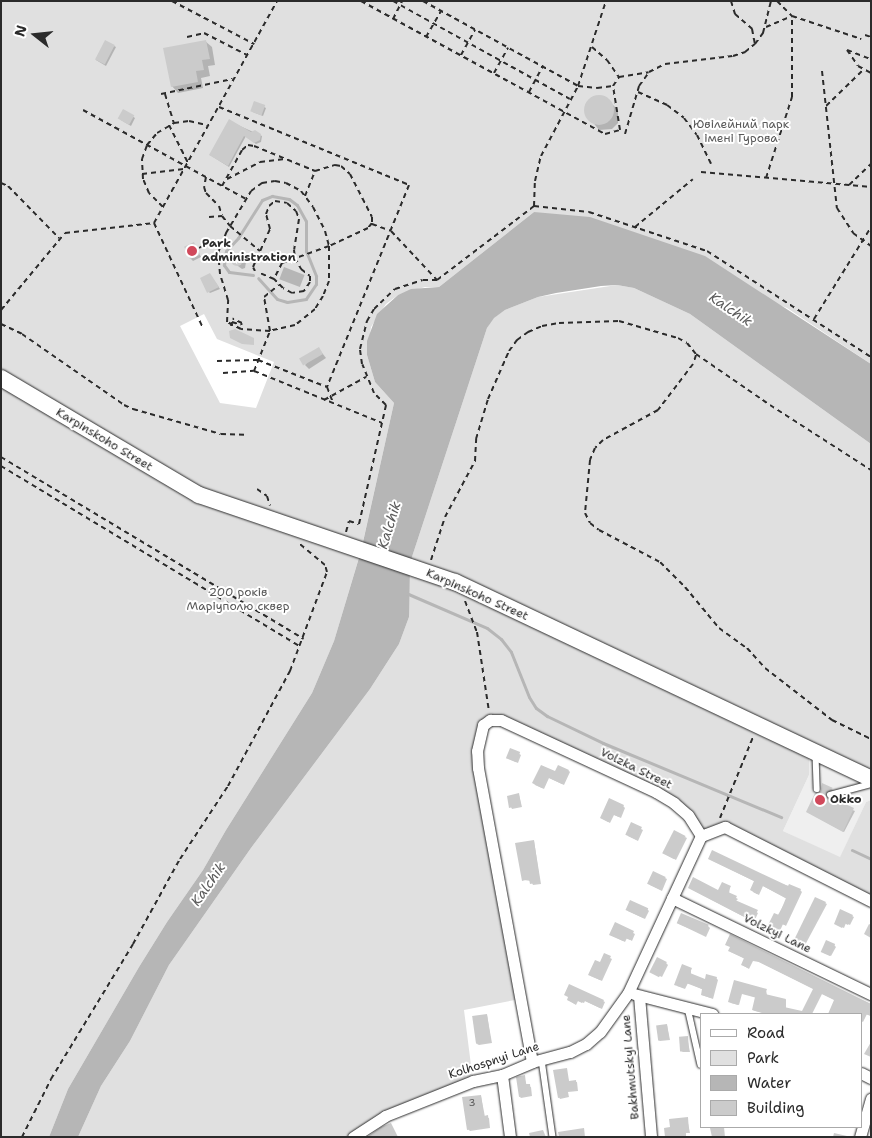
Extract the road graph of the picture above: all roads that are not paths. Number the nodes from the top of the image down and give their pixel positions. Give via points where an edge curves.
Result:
1 (1, 378) edge
2 (816, 753) junction
3 (871, 779) edge
4 (871, 784) edge
5 (817, 789) dead end
6 (830, 795) dead end
7 (701, 836) junction
8 (672, 898) junction
9 (871, 901) edge
10 (634, 994) junction
11 (871, 994) edge
12 (688, 1008) junction
13 (708, 1013) edge
14 (537, 1061) junction
15 (700, 1061) edge
16 (502, 1075) junction
17 (871, 1100) edge
18 (363, 1132) edge
19 (353, 1137) edge
20 (510, 1137) edge
21 (553, 1137) edge
22 (651, 1137) edge
23 (860, 1137) edge

1 - 2 street, Karpinskoho Street via 199,495 424,567
2 - 3 street, Karpinskoho Street
2 - 5 lane
4 - 6 lane
7 - 8 street, Kolhospnyi Lane
7 - 9 street via 725,827
7 - 14 street, Volzka Street via 688,815 656,792 501,720 487,722 477,751 478,768
8 - 10 street, Kolhospnyi Lane
8 - 11 street, Volzkyi Lane
10 - 12 street
10 - 14 street, Kolhospnyi Lane via 586,1044
10 - 22 street, Bakhmutskyi Lane
12 - 13 street
12 - 15 lane
14 - 16 street, Kolhospnyi Lane
14 - 21 lane
16 - 18 street, Kolhospnyi Lane via 438,1094 385,1116
16 - 20 street
17 - 23 street
18 - 19 street, Kolhospnyi Lane

